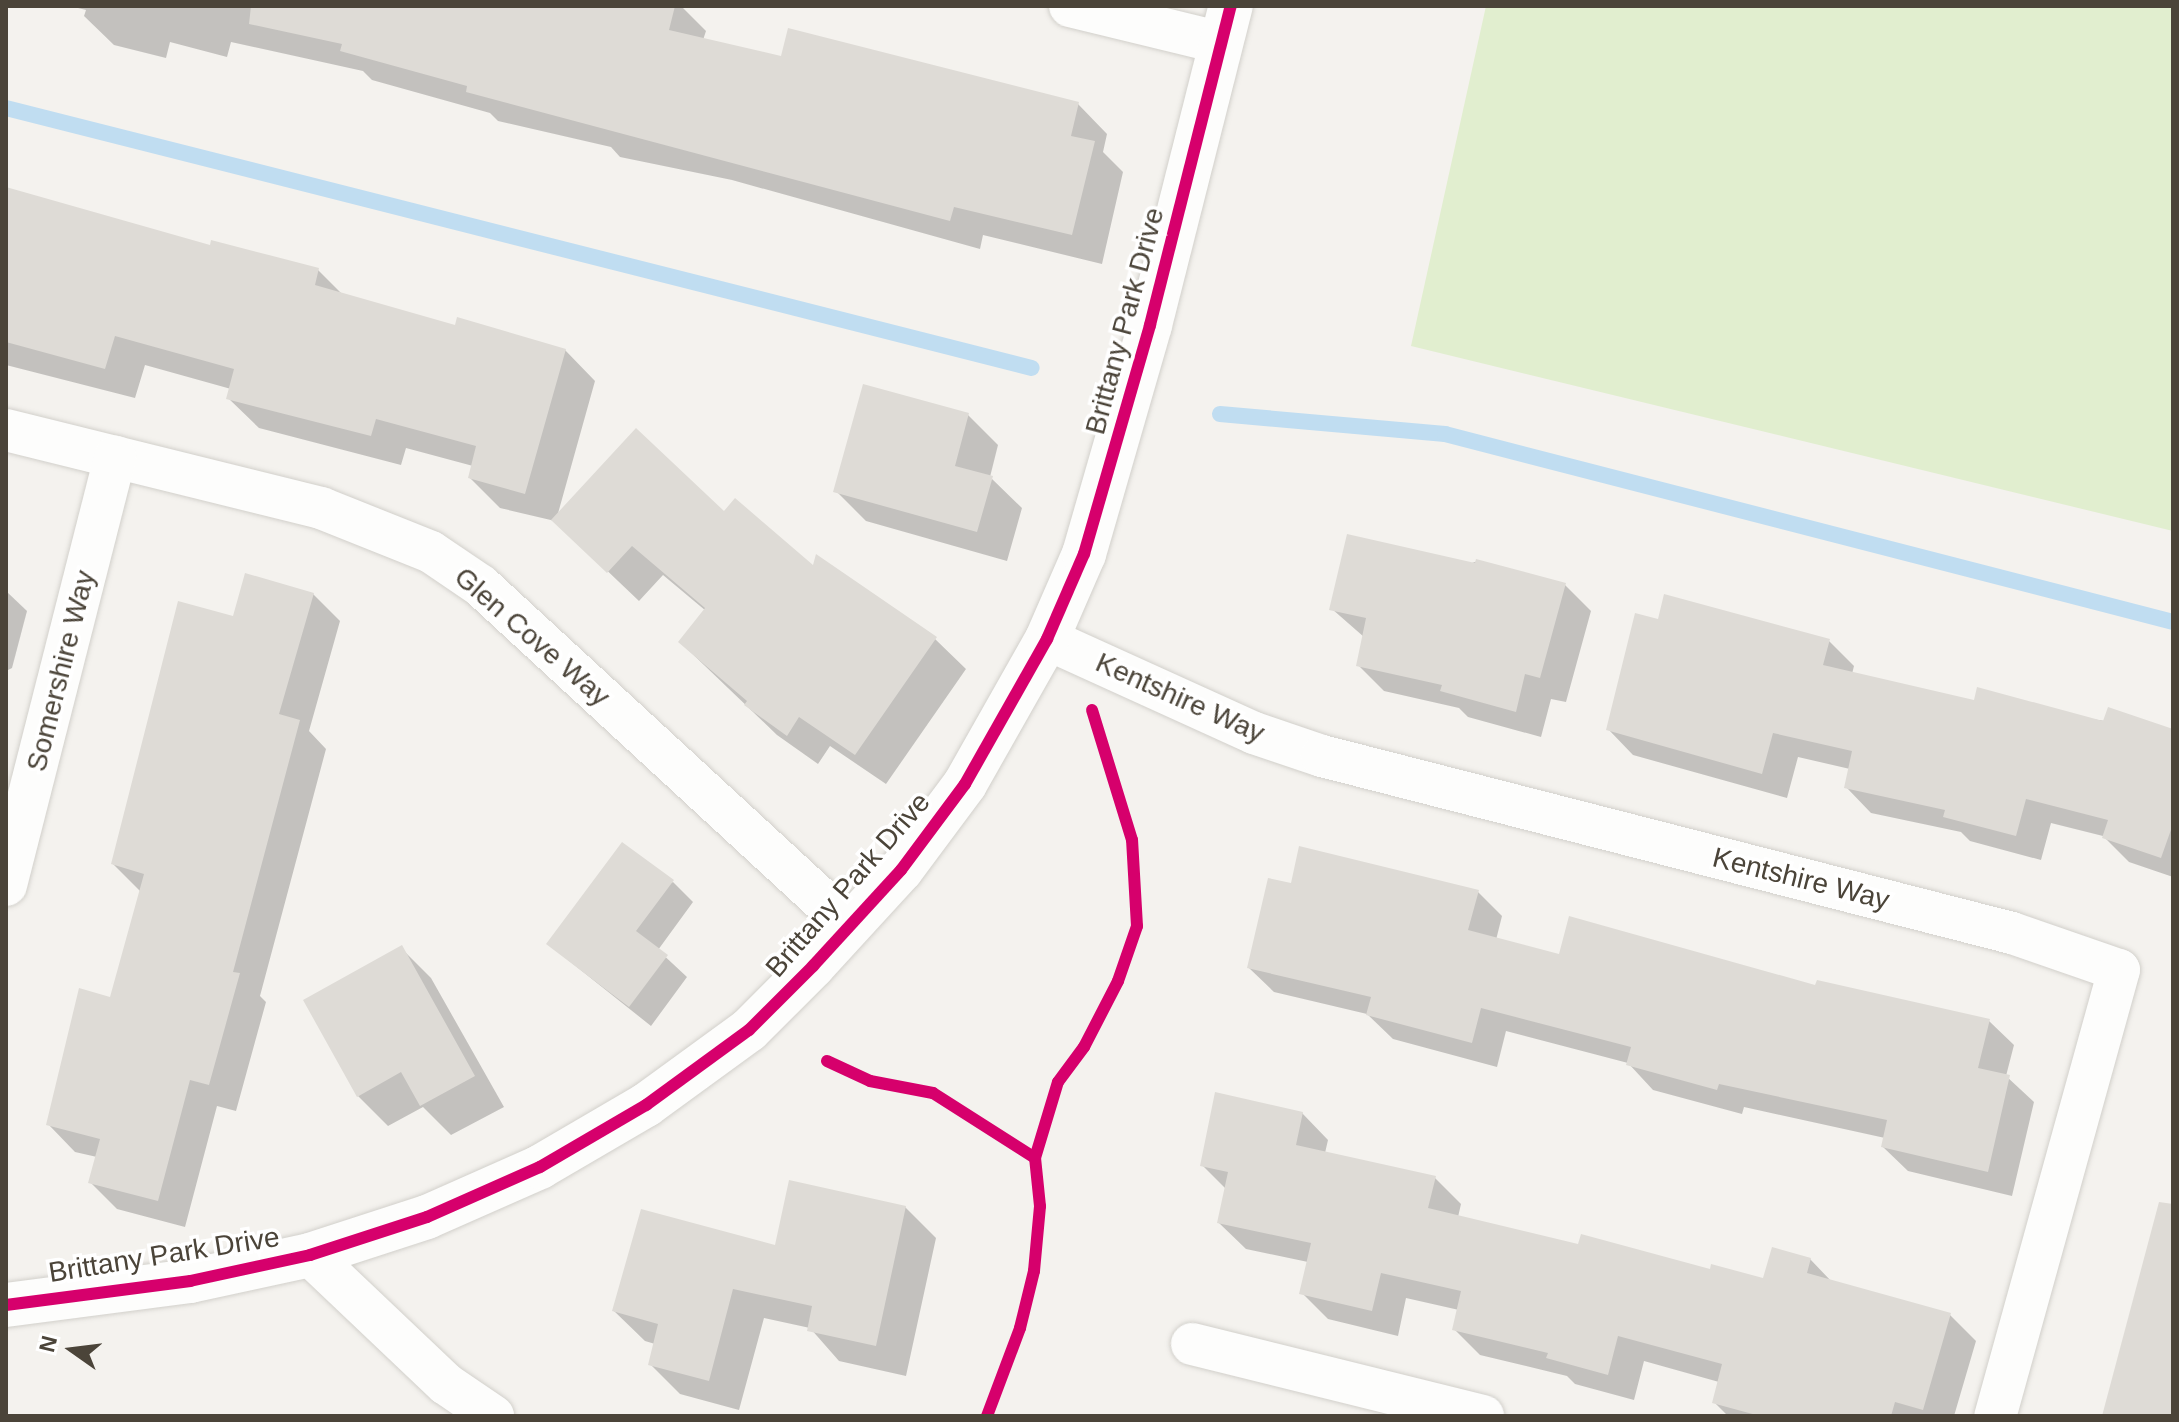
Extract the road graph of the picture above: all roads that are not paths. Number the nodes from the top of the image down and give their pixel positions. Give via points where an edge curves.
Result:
1 (1070, 6) edge
2 (1226, 25) edge
3 (6, 430) edge
4 (115, 457) junction
5 (1047, 639) junction
6 (6, 885) edge
7 (850, 926) junction
8 (310, 1255) junction
9 (6, 1305) edge
10 (1192, 1344) dead end
11 (493, 1416) edge
12 (1483, 1416) edge
13 (1995, 1416) edge

1 - 2 street
2 - 5 street, Brittany Park Drive via 1107,481 1084,554
3 - 4 street, Glen Cove Way
4 - 6 street, Somershire Way
4 - 7 street, Glen Cove Way via 321,508 431,552 481,586
5 - 7 street, Brittany Park Drive via 965,784
5 - 13 street, Kentshire Way via 1254,733 1322,756 2012,933 2119,970
7 - 8 street, Brittany Park Drive via 749,1030 646,1105 540,1167 427,1217
8 - 9 street, Brittany Park Drive via 190,1281
8 - 11 street via 434,1375
10 - 12 street

